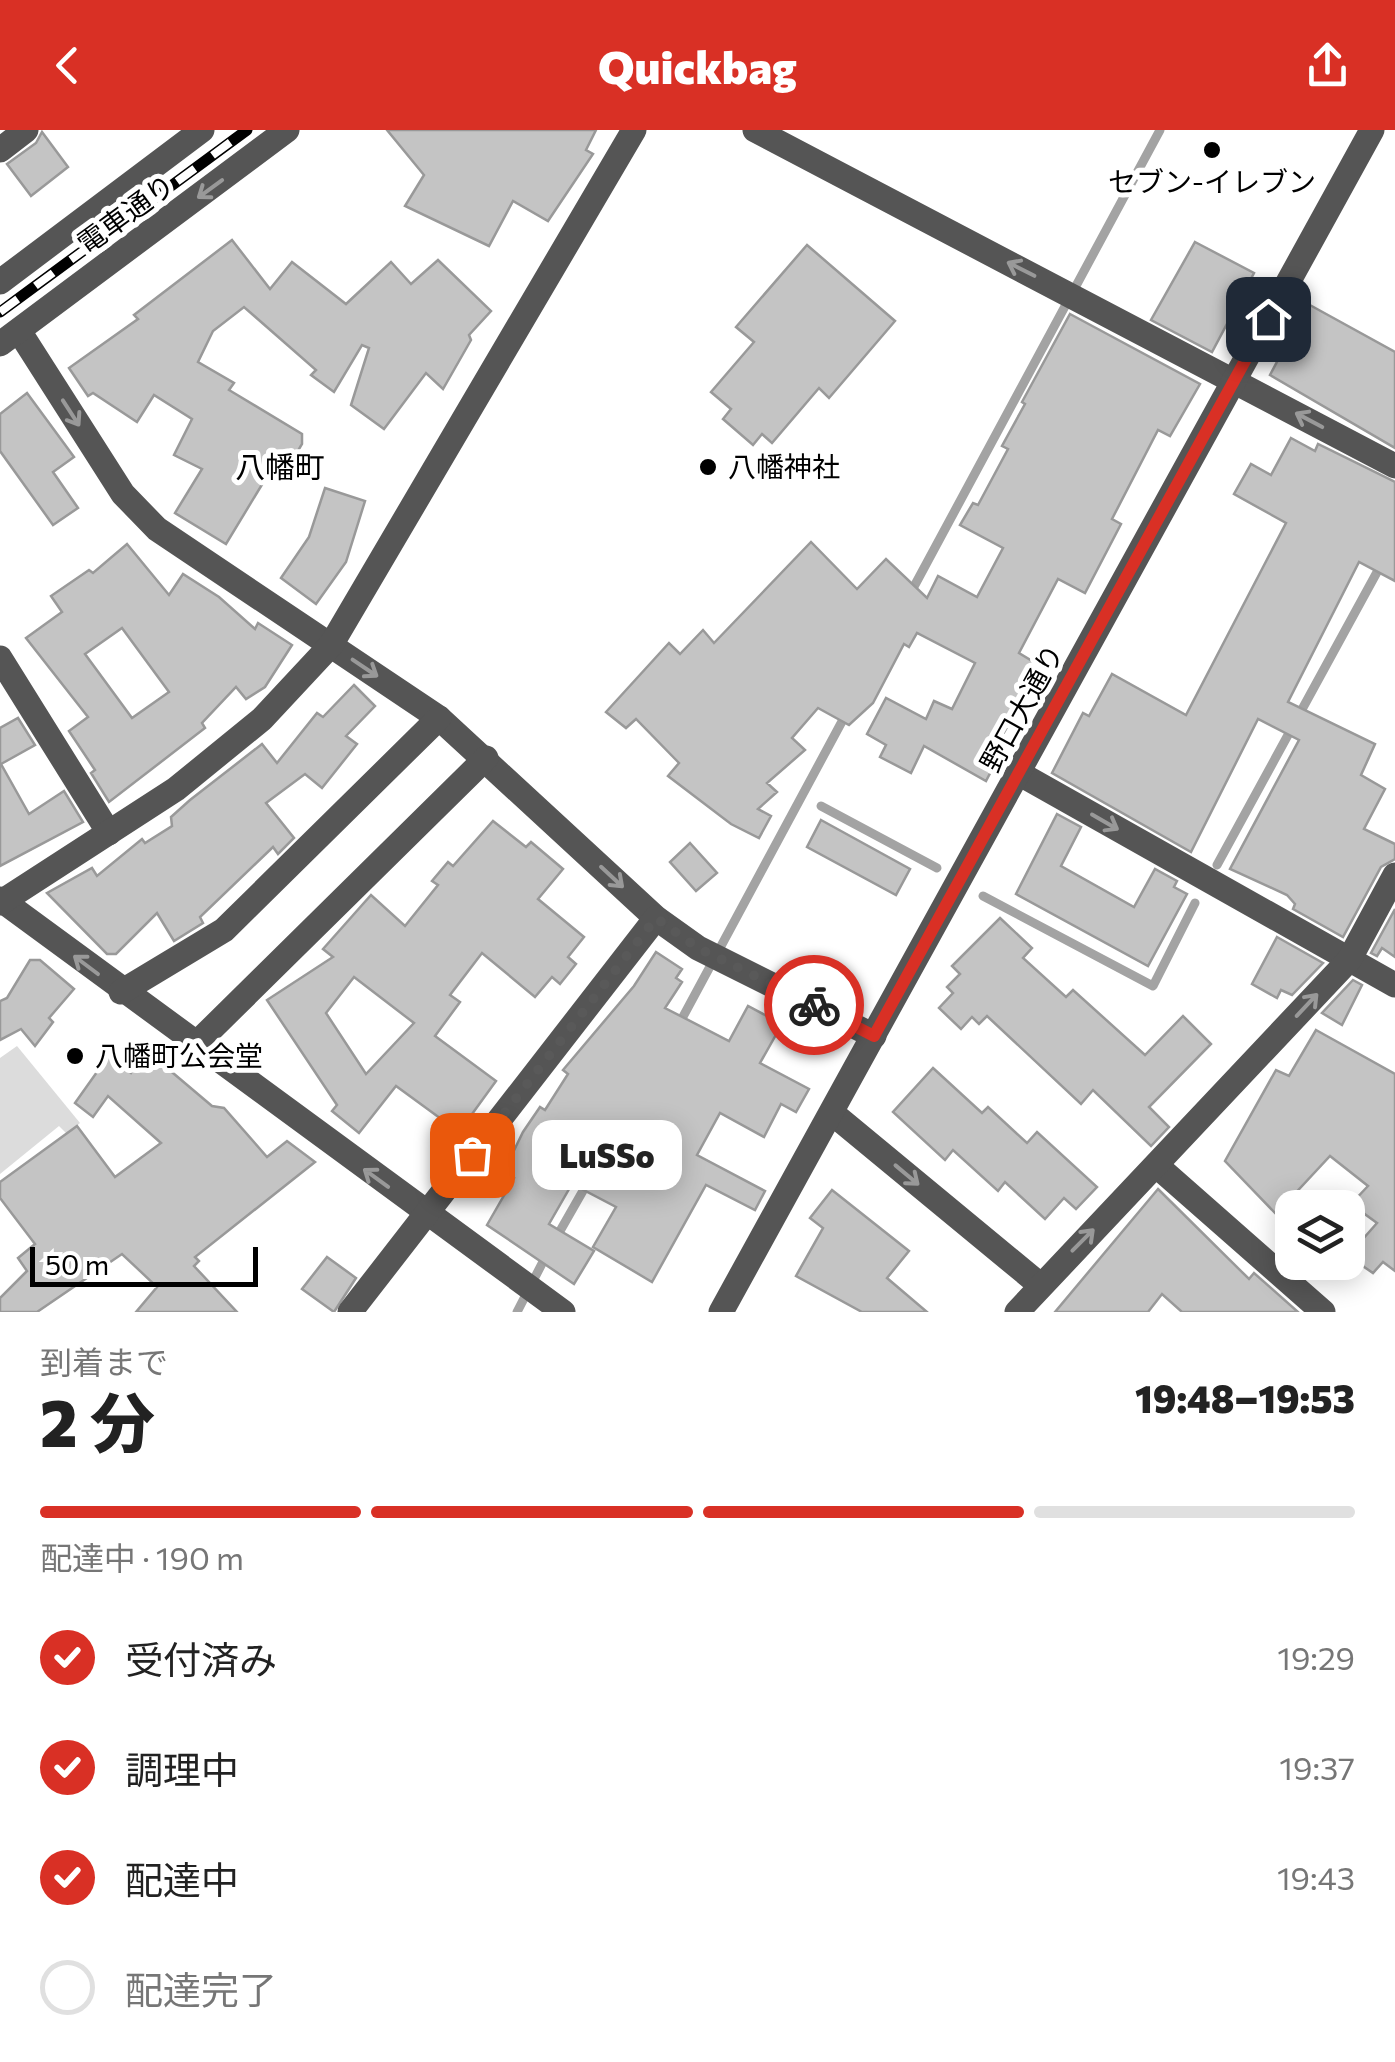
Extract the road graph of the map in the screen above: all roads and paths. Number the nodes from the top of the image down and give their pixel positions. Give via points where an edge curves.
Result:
1 (26, 130) edge
2 (201, 130) edge
3 (287, 130) edge
4 (634, 130) edge
5 (754, 130) edge
6 (1372, 130) edge
7 (0, 150) edge
8 (0, 282) edge
9 (9, 337) edge
10 (1235, 380) junction
11 (1395, 466) edge
12 (331, 645) junction
13 (0, 658) edge
14 (439, 718) junction
15 (486, 758) junction
16 (1020, 774) junction
17 (109, 833) junction
18 (1395, 875) edge
19 (1, 901) edge
20 (656, 918) junction
21 (1349, 960) junction
22 (1395, 985) edge
23 (120, 992) junction
24 (874, 1036) junction
25 (196, 1044) junction
26 (832, 1113) junction
27 (1157, 1166) junction
28 (426, 1214) junction
29 (1039, 1284) junction
30 (555, 1306) edge
31 (350, 1312) edge
32 (721, 1312) edge
33 (1017, 1312) edge
34 (1324, 1312) edge

1 - 7 street
2 - 8 street, 電車通り
3 -> 9 street, 電車通り
4 - 12 street
10 -> 5 street
6 - 10 street, 野口大通り
9 -> 12 street via 156,529
11 -> 10 street
10 - 16 street, 野口大通り
12 -> 14 street
12 - 17 street via 262,719
13 - 17 street
14 - 15 street
14 - 23 street via 224,930
15 -> 20 street
15 - 25 street
16 -> 21 street
16 - 24 street, 野口大通り
17 - 19 street
18 - 21 street
23 -> 19 street
20 - 24 street via 698,948
20 - 28 street
21 - 22 street
27 -> 21 street
23 - 25 street
24 - 26 street, 野口大通り
28 -> 25 street
26 -> 29 street
26 - 32 street, 野口大通り
29 -> 27 street
27 - 34 street
28 - 30 street
28 - 31 street
29 - 33 street

